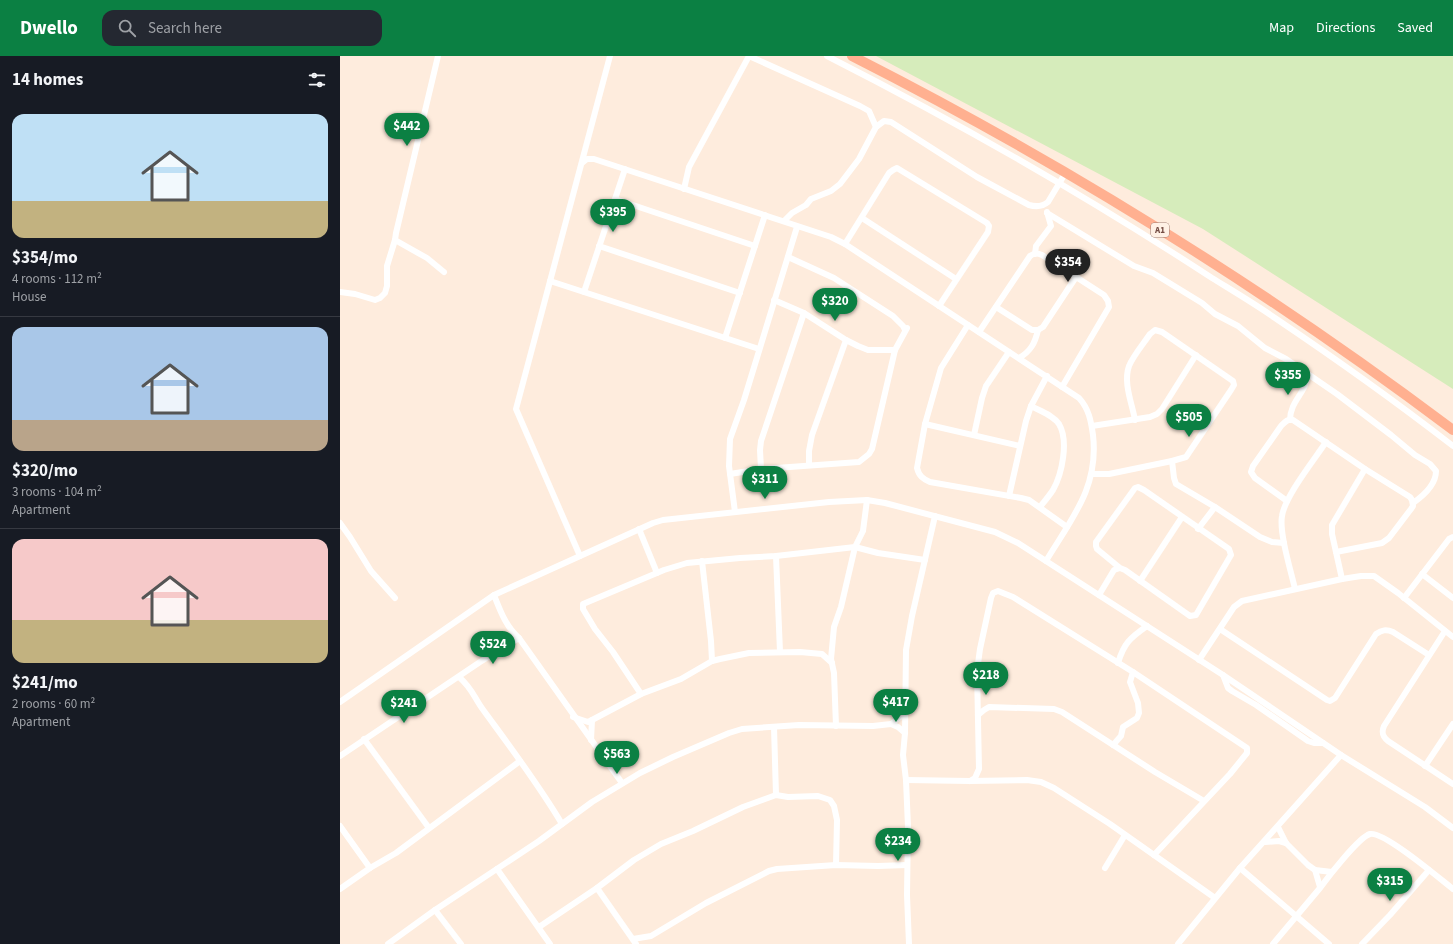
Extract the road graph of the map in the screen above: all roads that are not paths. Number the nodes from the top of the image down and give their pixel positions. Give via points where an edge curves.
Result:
1 (438, 56) edge
2 (610, 56) edge
3 (749, 56) edge
4 (826, 56) edge
5 (852, 56) edge
6 (869, 111) junction
7 (887, 121) junction
8 (876, 127) junction
9 (582, 163) junction
10 (625, 169) junction
11 (1066, 172) junction
12 (1059, 183) junction
13 (684, 189) junction
14 (615, 199) junction
15 (1044, 205) junction
16 (1047, 213) junction
17 (765, 215) junction
18 (862, 218) junction
19 (784, 222) junction
20 (798, 227) junction
21 (395, 240) junction
22 (845, 244) junction
23 (599, 246) junction
24 (755, 246) junction
25 (1035, 254) junction
26 (788, 257) junction
27 (444, 272) dead end
28 (1076, 277) junction
29 (956, 279) junction
30 (550, 281) junction
31 (340, 292) edge
32 (584, 292) junction
33 (740, 293) junction
34 (774, 300) junction
35 (939, 306) junction
36 (996, 307) junction
37 (804, 313) junction
38 (968, 325) junction
39 (1038, 330) junction
40 (979, 332) junction
41 (725, 338) junction
42 (846, 340) junction
43 (759, 349) junction
44 (895, 350) junction
45 (1009, 352) junction
46 (1196, 355) junction
47 (1019, 358) junction
48 (1307, 374) junction
49 (1047, 376) junction
50 (1062, 387) junction
51 (1031, 406) junction
52 (1135, 420) junction
53 (1290, 420) junction
54 (925, 424) junction
55 (1092, 426) junction
56 (1453, 430) edge
57 (974, 436) junction
58 (1326, 442) junction
59 (1020, 446) junction
60 (1453, 446) edge
61 (1172, 461) junction
62 (809, 465) junction
63 (761, 469) junction
64 (1365, 470) junction
65 (730, 474) junction
66 (1092, 474) junction
67 (1009, 496) junction
68 (867, 500) junction
69 (1287, 501) junction
70 (1413, 503) junction
71 (1040, 507) junction
72 (1215, 507) junction
73 (735, 512) junction
74 (935, 516) junction
75 (1182, 517) junction
76 (340, 523) edge
77 (1067, 527) junction
78 (639, 529) junction
79 (1198, 529) junction
80 (1453, 537) edge
81 (1284, 543) junction
82 (855, 548) junction
83 (1336, 552) junction
84 (580, 556) junction
85 (776, 556) junction
86 (925, 560) junction
87 (702, 561) junction
88 (1046, 561) junction
89 (1120, 568) junction
90 (657, 573) junction
91 (1422, 574) junction
92 (1342, 579) junction
93 (1140, 581) junction
94 (1295, 589) junction
95 (494, 595) junction
96 (1099, 595) junction
97 (395, 598) dead end
98 (1404, 598) junction
99 (1453, 598) edge
100 (1147, 626) junction
101 (1220, 629) junction
102 (1445, 631) junction
103 (1453, 637) edge
104 (519, 638) junction
105 (832, 646) junction
106 (780, 652) junction
107 (822, 654) junction
108 (1429, 656) junction
109 (1199, 660) junction
110 (712, 661) junction
111 (832, 663) junction
112 (1118, 663) junction
113 (1133, 672) junction
114 (1223, 675) junction
115 (459, 677) junction
116 (641, 694) junction
117 (977, 696) junction
118 (340, 702) edge
119 (990, 707) junction
120 (905, 713) junction
121 (978, 715) junction
122 (573, 717) junction
123 (1288, 719) junction
124 (592, 720) junction
125 (891, 724) junction
126 (1453, 724) edge
127 (1283, 725) junction
128 (774, 726) junction
129 (836, 726) junction
130 (905, 733) junction
131 (364, 739) junction
132 (591, 740) junction
133 (1323, 743) junction
134 (1113, 745) junction
135 (1341, 755) junction
136 (340, 756) edge
137 (520, 761) junction
138 (1425, 766) junction
139 (978, 768) junction
140 (906, 780) junction
141 (988, 780) junction
142 (970, 781) junction
143 (622, 783) junction
144 (1453, 784) edge
145 (776, 795) junction
146 (1204, 802) junction
147 (562, 824) junction
148 (340, 826) edge
149 (1278, 827) junction
150 (429, 828) junction
151 (1453, 828) edge
152 (1125, 835) junction
153 (1265, 842) junction
154 (1286, 843) junction
155 (1154, 855) junction
156 (836, 865) junction
157 (907, 865) junction
158 (370, 868) junction
159 (1105, 868) dead end
160 (1240, 868) junction
161 (497, 869) junction
162 (1315, 870) junction
163 (1430, 870) junction
164 (1332, 872) junction
165 (1320, 887) junction
166 (597, 888) junction
167 (340, 889) edge
168 (1453, 889) edge
169 (1215, 898) junction
170 (435, 910) junction
171 (1296, 916) junction
172 (539, 927) junction
173 (651, 936) junction
174 (635, 941) edge
175 (388, 944) edge
176 (461, 944) edge
177 (550, 944) edge
178 (647, 944) edge
179 (909, 944) edge
180 (1178, 944) edge
181 (1273, 944) edge
182 (1329, 944) edge
183 (1362, 944) edge

1 - 21 street
2 - 9 street
3 - 6 street
3 - 13 street via 689,167
4 - 12 street via 914,101
5 - 11 highway, A1
6 - 7 street
6 - 8 street
7 - 8 street
7 - 15 street via 977,177 1023,202 1034,206
8 - 19 street via 859,159 840,184 831,191 811,199
9 - 10 street via 587,159 594,159
9 - 30 street
10 - 13 street
10 - 14 street
11 - 12 street
11 - 56 highway, A1 via 1242,282 1376,373
12 - 15 street
12 - 60 street via 1274,316
13 - 17 street
14 - 23 street
14 - 24 street
15 - 16 street
16 - 25 street via 1051,226 1036,246
16 - 48 street via 1134,266 1153,273 1195,298 1215,314 1238,326 1265,348
17 - 19 street
17 - 24 street
18 - 22 street
18 - 29 street
18 - 29 street via 889,174 897,168 987,223 988,232
19 - 20 street
20 - 22 street
20 - 26 street
21 - 27 street
21 - 31 street via 387,266 386,293 375,300
22 - 35 street
23 - 32 street
23 - 33 street
24 - 33 street
25 - 28 street via 1042,254
25 - 36 street via 1030,256
26 - 34 street
26 - 44 street via 829,275 893,316 905,330 907,328
28 - 39 street via 1043,327
28 - 50 street via 1104,295 1109,307
29 - 35 street
30 - 32 street
30 - 84 street via 516,409
32 - 41 street
33 - 41 street
34 - 37 street
34 - 43 street
35 - 38 street
36 - 39 street via 1032,330
36 - 40 street
37 - 42 street
37 - 63 street via 761,441
38 - 40 street
38 - 54 street via 941,368
39 - 47 street via 1031,349
40 - 45 street
41 - 43 street
42 - 44 street via 868,350
42 - 62 street via 812,435
43 - 65 street via 730,439
44 - 62 street via 869,454 859,462
45 - 47 street
45 - 57 street via 986,386
46 - 52 street via 1162,409 1150,417
46 - 52 street via 1162,332 1155,330 1150,334 1130,365 1128,374
46 - 61 street via 1233,381 1234,385 1191,451 1186,457
47 - 49 street
48 - 53 street via 1308,381 1290,411
48 - 70 street via 1338,394 1436,471 1436,477 1422,497
49 - 50 street
49 - 51 street
50 - 55 street via 1086,406
51 - 59 street
51 - 71 street via 1052,417 1059,424 1064,441 1057,479
52 - 55 street
53 - 58 street
53 - 69 street via 1281,426 1251,472 1255,478
54 - 57 street
54 - 67 street via 917,468 923,479
55 - 66 street
57 - 59 street
58 - 64 street
58 - 69 street
59 - 67 street
61 - 66 street via 1109,474
61 - 72 street via 1176,484
62 - 63 street
63 - 65 street
64 - 70 street via 1410,497
64 - 83 street via 1332,525
65 - 73 street
66 - 77 street via 1085,496
67 - 71 street via 1029,500
68 - 73 street
68 - 74 street
68 - 82 street via 863,531
69 - 81 street via 1282,516
70 - 83 street via 1389,538 1382,543
71 - 77 street
72 - 79 street
72 - 81 street via 1260,537
73 - 78 street via 663,520
74 - 86 street
74 - 88 street via 995,532
75 - 79 street
75 - 89 street via 1140,487 1136,488 1096,542 1096,546 1106,558
75 - 93 street
76 - 97 street via 371,571
77 - 88 street
78 - 84 street
78 - 90 street
79 - 93 street via 1229,549 1231,555 1196,615 1190,616
80 - 91 street
81 - 94 street
82 - 85 street
82 - 86 street
82 - 105 street via 834,627
83 - 92 street
84 - 95 street
85 - 87 street
85 - 106 street
86 - 120 street via 908,638
87 - 90 street via 674,566
87 - 110 street
88 - 96 street
89 - 93 street
89 - 96 street via 1114,570
90 - 116 street via 583,604 583,609 596,630
91 - 98 street
91 - 99 street
92 - 94 street
92 - 98 street via 1374,576
94 - 101 street via 1242,601 1234,607
95 - 104 street via 504,620
95 - 118 street
96 - 100 street
98 - 102 street
100 - 109 street
100 - 112 street via 1127,642
101 - 108 street via 1330,701 1335,698 1376,634 1380,632 1389,630
101 - 109 street
102 - 103 street
102 - 108 street
104 - 115 street
104 - 122 street
105 - 107 street
105 - 111 street
106 - 107 street
106 - 110 street via 749,653
107 - 111 street
108 - 138 street via 1382,733 1385,739
109 - 114 street
110 - 116 street via 681,679
111 - 129 street
112 - 113 street
112 - 117 street via 1013,597 998,591 993,593 985,623 977,670
113 - 134 street via 1130,682 1139,713 1137,718 1123,727 1121,736
113 - 146 street via 1247,748 1247,754
114 - 123 street
114 - 127 street via 1228,688
115 - 131 street
115 - 137 street via 469,686
116 - 124 street
117 - 119 street
117 - 121 street
119 - 121 street
119 - 134 street via 1058,711 1070,716
120 - 125 street
120 - 130 street
121 - 139 street
122 - 124 street via 588,722
122 - 132 street
123 - 127 street
123 - 133 street
124 - 132 street
125 - 129 street
125 - 130 street
126 - 138 street
127 - 133 street via 1308,741
128 - 129 street
128 - 143 street via 736,730 673,757
128 - 145 street
130 - 140 street via 903,755
131 - 136 street
131 - 150 street
132 - 143 street
133 - 135 street
134 - 146 street
135 - 149 street
135 - 151 street via 1425,807
137 - 147 street
137 - 150 street
138 - 144 street
139 - 141 street
139 - 142 street via 977,774
140 - 142 street
140 - 157 street
141 - 142 street
141 - 152 street via 1041,782
143 - 147 street
145 - 156 street via 818,796 830,800 836,812
145 - 166 street via 661,844 634,860
146 - 155 street
147 - 161 street
148 - 158 street
149 - 153 street
149 - 154 street
150 - 158 street via 396,853
152 - 155 street
152 - 159 street
153 - 154 street
153 - 160 street
154 - 162 street
155 - 169 street
156 - 157 street
156 - 173 street via 769,871 706,903
157 - 179 street
158 - 167 street
160 - 169 street
160 - 171 street
161 - 170 street
161 - 172 street
162 - 164 street
162 - 165 street
163 - 164 street via 1381,836 1370,834 1346,855
163 - 168 street
163 - 183 street
164 - 165 street
165 - 171 street
166 - 172 street
166 - 174 street
169 - 180 street
170 - 175 street
170 - 176 street
171 - 181 street
171 - 182 street
172 - 177 street
173 - 174 street
173 - 178 street

